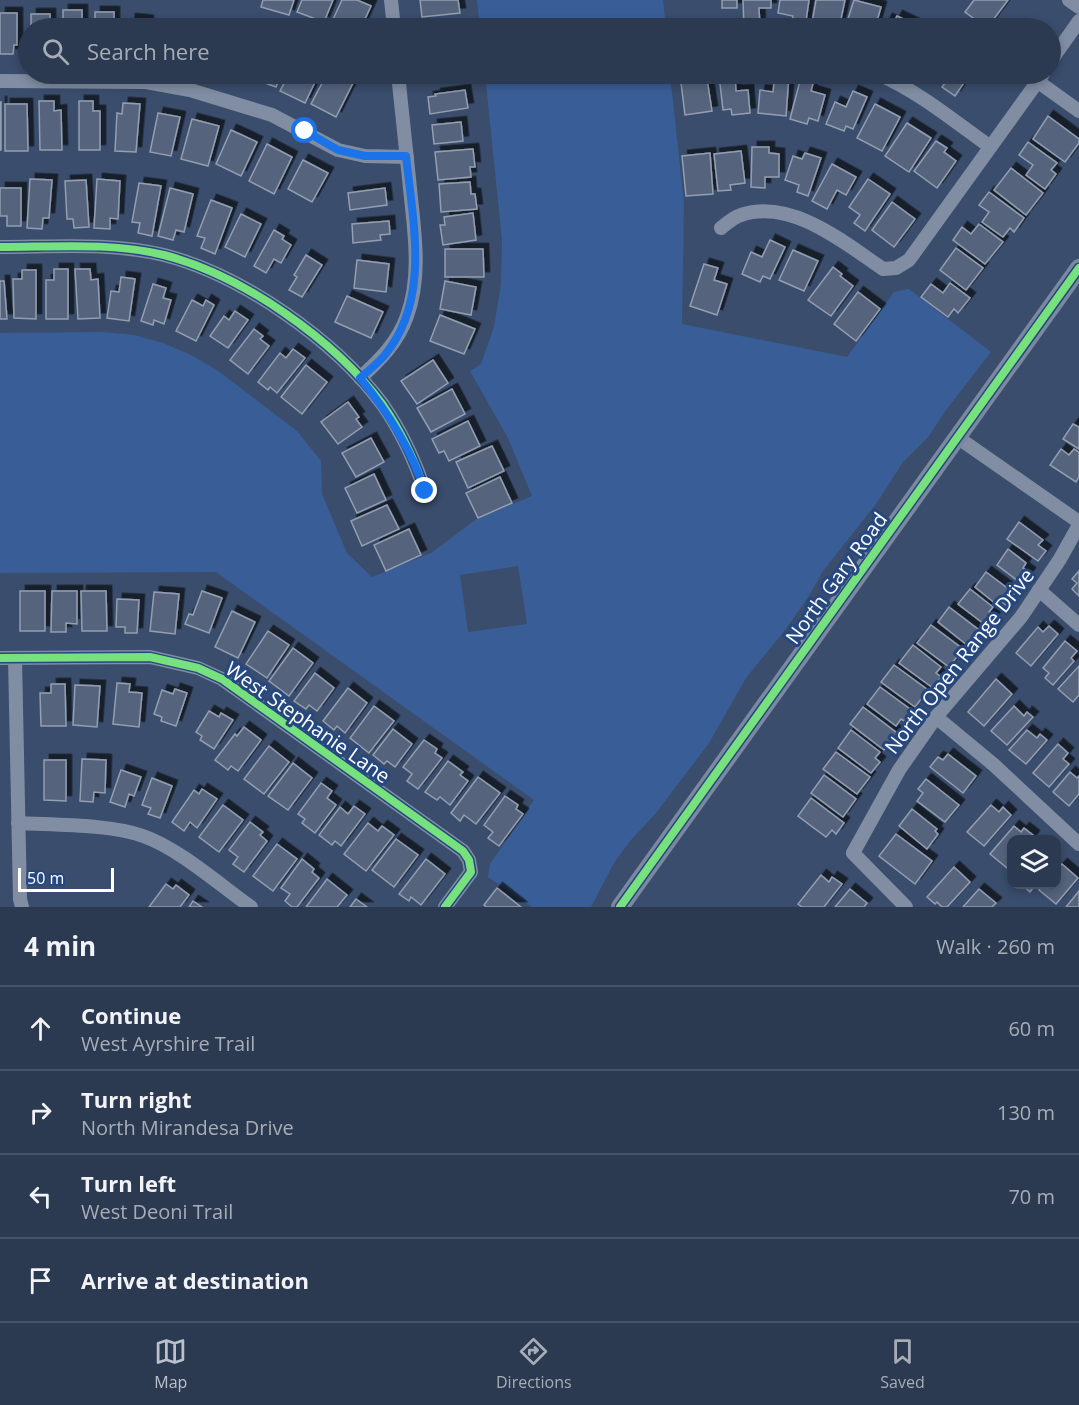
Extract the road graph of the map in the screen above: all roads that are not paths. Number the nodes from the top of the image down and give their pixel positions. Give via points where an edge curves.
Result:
1 (391, 0) edge
2 (1069, 0) edge
3 (1079, 7) edge
4 (393, 18) edge
5 (1079, 21) edge
6 (1061, 46) edge
7 (0, 81) edge
8 (18, 81) edge
9 (157, 84) edge
10 (399, 84) edge
11 (899, 84) edge
12 (1035, 84) edge
13 (1048, 84) edge
14 (1079, 111) edge
15 (989, 146) junction
16 (406, 156) junction
17 (722, 228) dead end
18 (0, 247) edge
19 (1079, 268) edge
20 (360, 378) junction
21 (957, 437) junction
22 (425, 491) dead end
23 (1079, 524) edge
24 (1039, 590) junction
25 (1079, 624) edge
26 (0, 658) edge
27 (15, 658) junction
28 (936, 717) junction
29 (18, 823) junction
30 (1079, 844) edge
31 (621, 905) edge
32 (22, 907) edge
33 (251, 907) edge
34 (445, 907) edge
35 (906, 907) edge

1 - 4 street
2 - 3 street
5 - 6 street
7 - 8 street
9 - 16 street via 272,115 338,150 365,156
10 - 16 street
11 - 15 street
12 - 15 street
13 - 14 street
15 - 17 street via 909,260 896,268 883,269 829,232 775,212 738,216
16 - 20 street via 417,256 408,316 383,357
18 - 20 street via 118,248 163,255 209,270 266,300
19 - 21 main road, North Gary Road
20 - 22 street via 404,441
21 - 23 street
21 - 31 main road, North Gary Road
23 - 24 street, North Open Range Drive
24 - 25 street
24 - 28 street, North Open Range Drive via 1021,617
26 - 27 street, West Stephanie Lane
27 - 29 street
27 - 34 street, West Stephanie Lane via 150,657 198,668 222,679 463,851 471,872
28 - 30 street
28 - 35 street, North Open Range Drive via 899,770 853,853
29 - 32 street
29 - 33 street via 141,835 164,845

